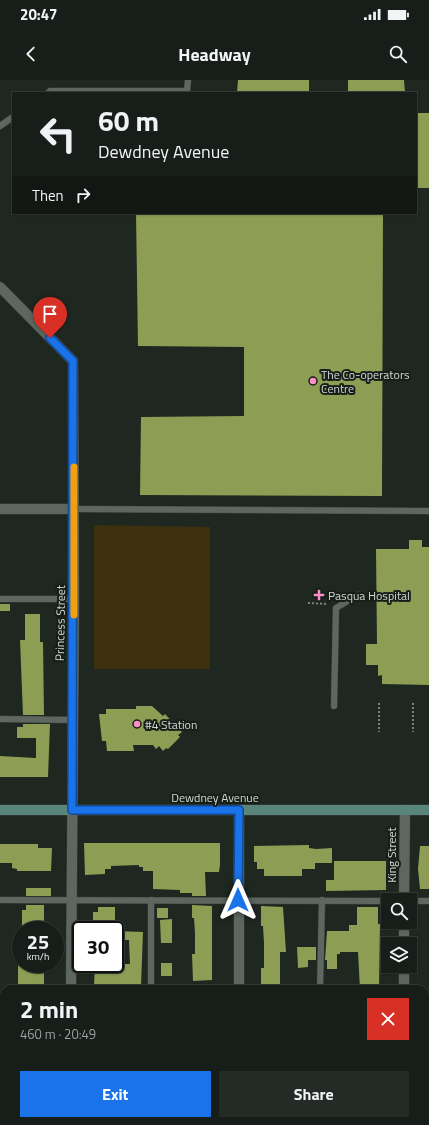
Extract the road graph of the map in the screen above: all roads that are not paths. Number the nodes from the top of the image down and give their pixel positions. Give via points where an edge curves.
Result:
1 (188, 80) edge
2 (49, 92) edge
3 (12, 118) edge
4 (0, 126) edge
5 (0, 287) edge
6 (0, 509) edge
7 (74, 509) junction
8 (429, 511) edge
9 (358, 595) dead end
10 (0, 599) edge
11 (74, 599) junction
12 (334, 706) dead end
13 (0, 719) edge
14 (72, 720) junction
15 (0, 810) edge
16 (72, 810) junction
17 (239, 810) junction
18 (404, 810) junction
19 (429, 810) edge
20 (404, 893) edge
21 (0, 900) edge
22 (70, 900) junction
23 (151, 900) junction
24 (238, 900) junction
25 (322, 900) junction
26 (381, 901) edge
27 (417, 901) edge
28 (429, 901) edge
29 (404, 973) edge
30 (71, 985) edge
31 (151, 985) edge
32 (238, 985) edge
33 (320, 985) edge
34 (404, 985) edge

1 - 2 lane via 187,91
3 - 4 lane
5 - 7 street, Princess Street via 73,361
6 - 7 street
7 - 8 lane
7 - 11 street, Princess Street
9 - 12 lane via 336,608
10 - 11 lane
11 - 14 street, Princess Street
13 - 14 lane
14 - 16 street, Princess Street
15 - 16 main road, Dewdney Avenue
16 - 17 main road, Dewdney Avenue
16 - 22 street, Princess Street
17 - 18 main road, Dewdney Avenue
17 - 24 street
18 - 19 main road, Dewdney Avenue
18 - 20 street, King Street
21 - 22 lane
22 - 23 lane
22 - 30 street, Princess Street
23 - 24 lane
23 - 31 lane
24 - 25 lane
24 - 32 street
25 - 26 lane
25 - 33 lane
27 - 28 lane
29 - 34 street

